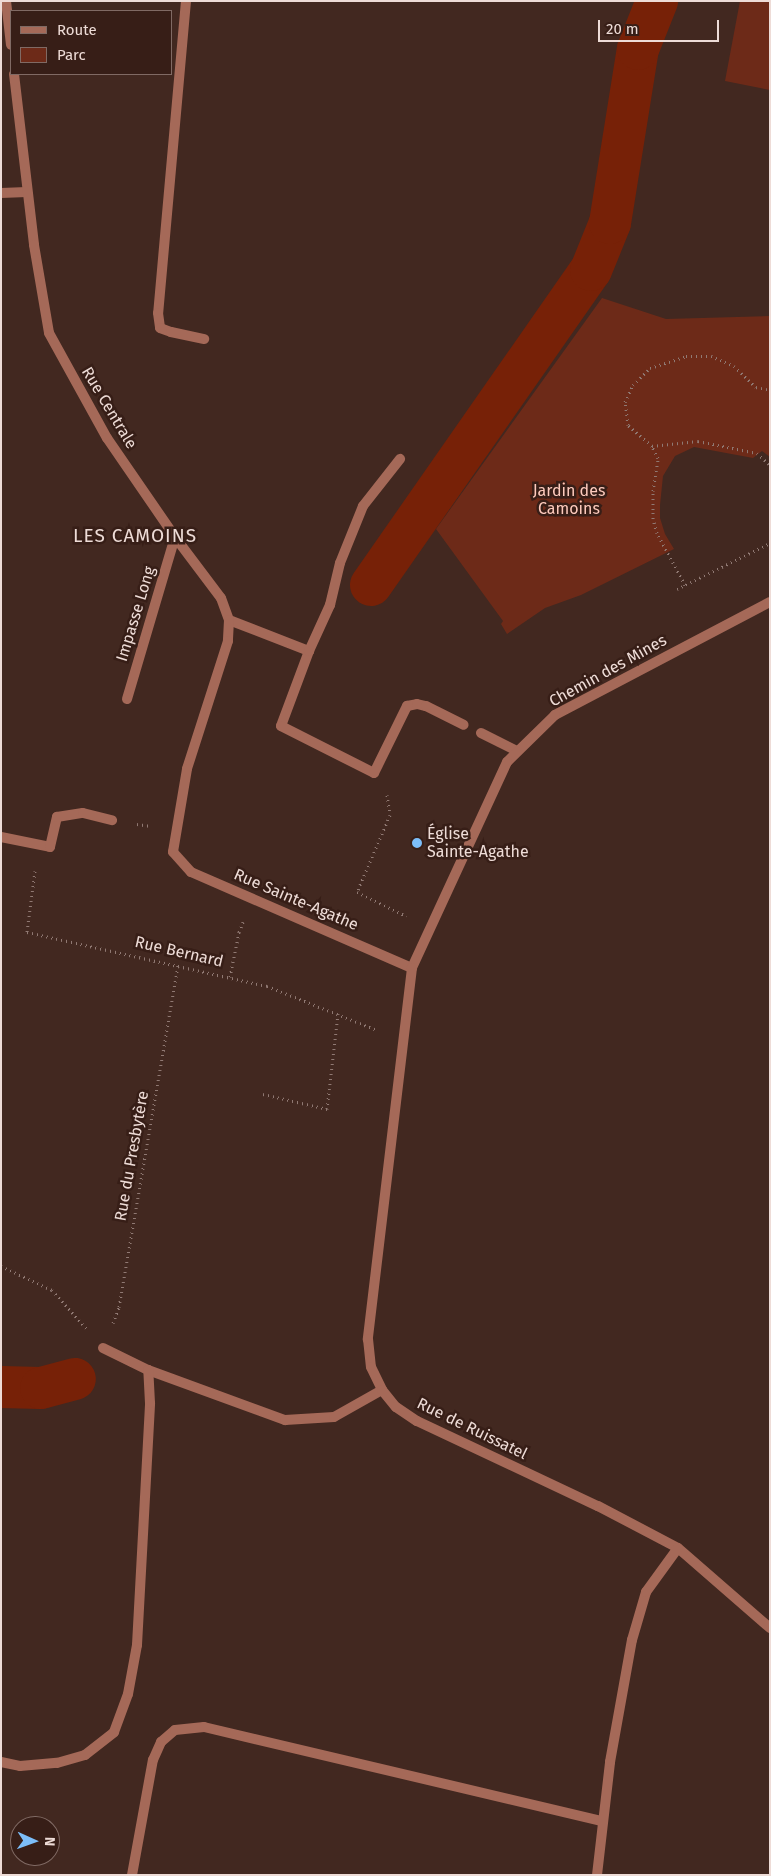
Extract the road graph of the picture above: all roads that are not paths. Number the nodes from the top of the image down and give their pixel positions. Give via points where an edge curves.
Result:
1 (6, 1) edge
2 (186, 1) edge
3 (10, 36) edge
4 (14, 75) edge
5 (27, 192) junction
6 (1, 194) edge
7 (204, 339) dead end
8 (400, 459) dead end
9 (175, 537) junction
10 (770, 602) edge
11 (230, 620) junction
12 (309, 651) junction
13 (127, 699) dead end
14 (464, 725) dead end
15 (481, 733) dead end
16 (517, 751) junction
17 (112, 820) road end
18 (1, 837) edge
19 (412, 968) junction
20 (103, 1348) road end
21 (148, 1370) junction
22 (382, 1390) junction
23 (678, 1548) junction
24 (770, 1628) edge
25 (1, 1762) edge
26 (603, 1821) junction
27 (132, 1875) edge
28 (597, 1875) edge

1 - 3 street
2 - 7 street via 158,313 160,328
4 - 5 street, Rue Centrale
5 - 6 street
5 - 9 street, Rue Centrale via 49,333 108,438
8 - 12 street via 363,506 340,563 330,605
9 - 11 street, Rue Centrale via 221,598
9 - 13 street, Impasse Long
10 - 16 street, Chemin des Mines via 555,715
11 - 12 street
11 - 19 street, Rue Sainte-Agathe via 228,641 187,769 173,852 191,872
12 - 14 street via 281,726 374,773 407,706 426,706
15 - 16 street
16 - 19 street, Chemin des Mines via 507,762
17 - 18 street via 83,813 57,817 50,847
19 - 22 street, Rue de Ruissatel via 368,1340 371,1367
20 - 21 street
21 - 22 street via 285,1420 334,1417
21 - 25 street via 150,1403 137,1644 125,1704 114,1732 85,1755 48,1764 20,1766
22 - 23 street, Rue de Ruissatel via 396,1407 417,1421 598,1506
23 - 24 street, Rue de Ruissatel
23 - 26 street via 646,1592 632,1640
26 - 27 street via 204,1727 175,1730 161,1742 153,1760
26 - 28 street

